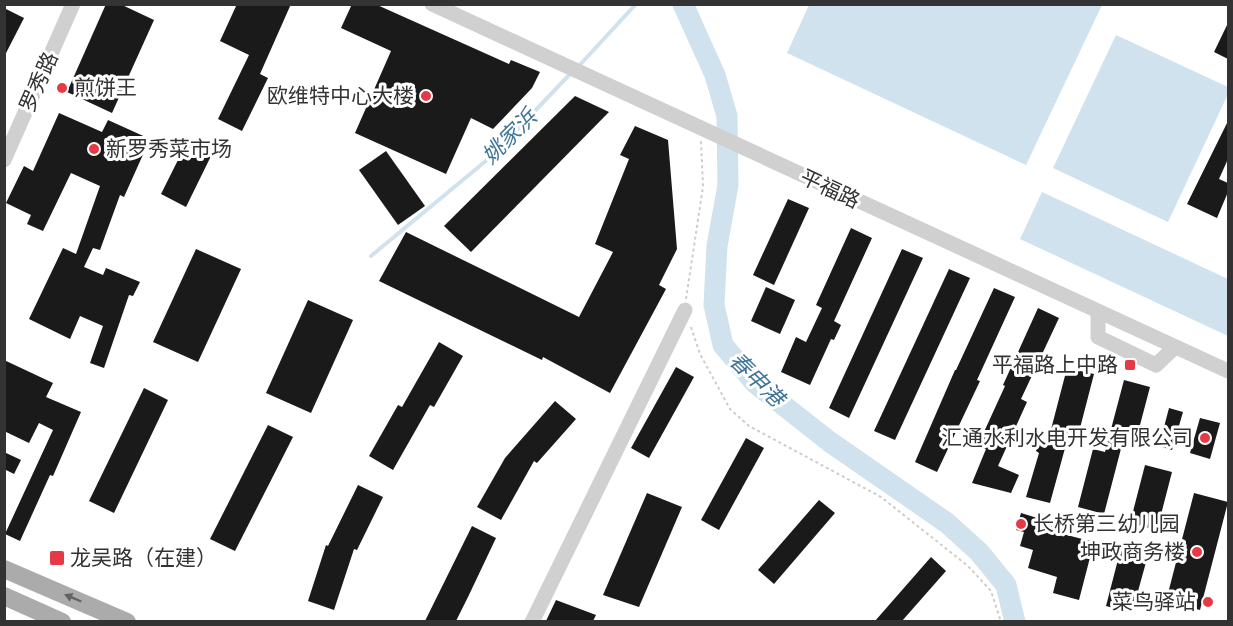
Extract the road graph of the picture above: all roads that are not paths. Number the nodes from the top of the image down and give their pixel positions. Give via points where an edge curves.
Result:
1 (73, 4) edge
2 (432, 4) edge
3 (4, 160) edge
4 (685, 310) road end
5 (1098, 312) junction
6 (1175, 347) junction
7 (1228, 371) edge
8 (4, 569) edge
9 (4, 596) edge
10 (62, 621) edge
11 (127, 621) edge
12 (532, 621) edge

1 - 3 street, 罗秀路
2 - 5 street, 平福路
4 - 12 street
5 - 6 street, 平福路
5 - 6 street via 1098,337 1156,365
6 - 7 street, 平福路
11 -> 8 main road
9 - 10 main road

